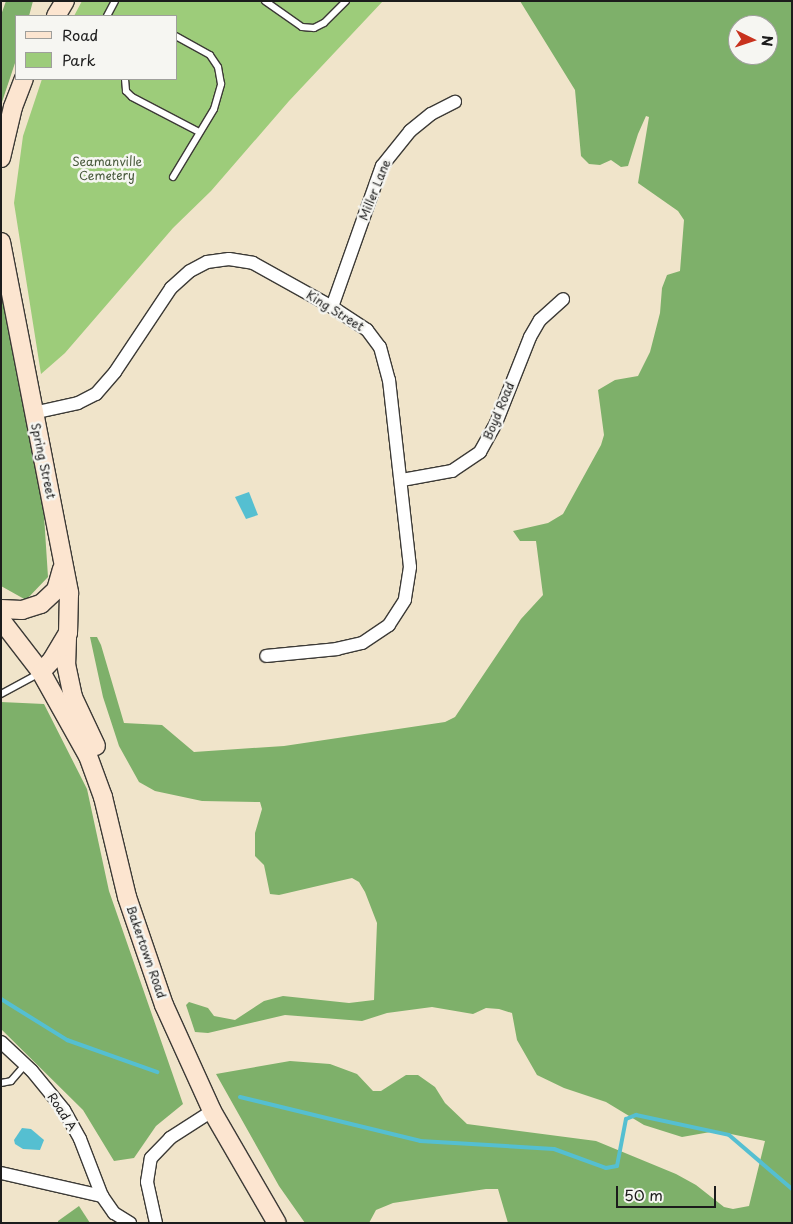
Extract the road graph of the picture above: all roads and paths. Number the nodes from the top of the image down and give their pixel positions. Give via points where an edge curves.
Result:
1 (115, 1) edge
2 (266, 1) edge
3 (346, 1) edge
4 (108, 15) edge
5 (178, 37) edge
6 (24, 80) edge
7 (125, 80) edge
8 (455, 102) dead end
9 (199, 132) junction
10 (1, 158) edge
11 (173, 177) dead end
12 (1, 242) edge
13 (563, 299) dead end
14 (332, 307) junction
15 (33, 413) junction
16 (402, 480) junction
17 (64, 562) junction
18 (1, 609) edge
19 (1, 620) edge
20 (68, 633) junction
21 (266, 656) dead end
22 (41, 672) junction
23 (1, 694) edge
24 (115, 843) junction
25 (1, 1042) edge
26 (25, 1065) junction
27 (1, 1082) edge
28 (212, 1111) junction
29 (1, 1173) edge
30 (102, 1196) junction
31 (130, 1223) edge
32 (156, 1223) edge
33 (278, 1223) edge

1 - 4 lane
2 - 3 lane via 302,27 314,28 324,23
5 - 9 lane via 210,55 221,77 218,99
6 - 10 street via 13,107
7 - 9 lane via 126,91 132,97
8 - 14 street, Miller Lane via 431,114 410,131 382,166
9 - 11 lane
12 - 15 street, Spring Street
13 - 16 street, Boyd Road via 540,320 530,337 496,423 480,452 452,471
14 - 15 street, King Street via 253,264 229,259 208,262 190,271 172,288 115,372 96,394 78,403
14 - 16 street, King Street via 367,330 380,347 388,371
15 - 17 street, Spring Street
16 - 21 street, King Street via 410,567 405,600 397,615 371,639 350,647
17 - 18 street via 60,582 50,597 32,608
17 - 20 street, Spring Street via 70,611
19 - 22 street, Bakertown Road
20 - 22 street, Spring Street
20 - 24 street via 66,664 73,698 114,792
22 - 23 lane
22 - 24 street, Bakertown Road via 88,756
24 - 28 street, Bakertown Road via 127,897 164,1005
25 - 26 street, Road A
26 - 27 lane via 11,1081
26 - 30 street, Road A via 56,1098 72,1124
28 - 32 street via 170,1138 151,1158 147,1182
28 - 33 street, Bakertown Road
29 - 30 street
30 - 31 street, Road A via 114,1213

